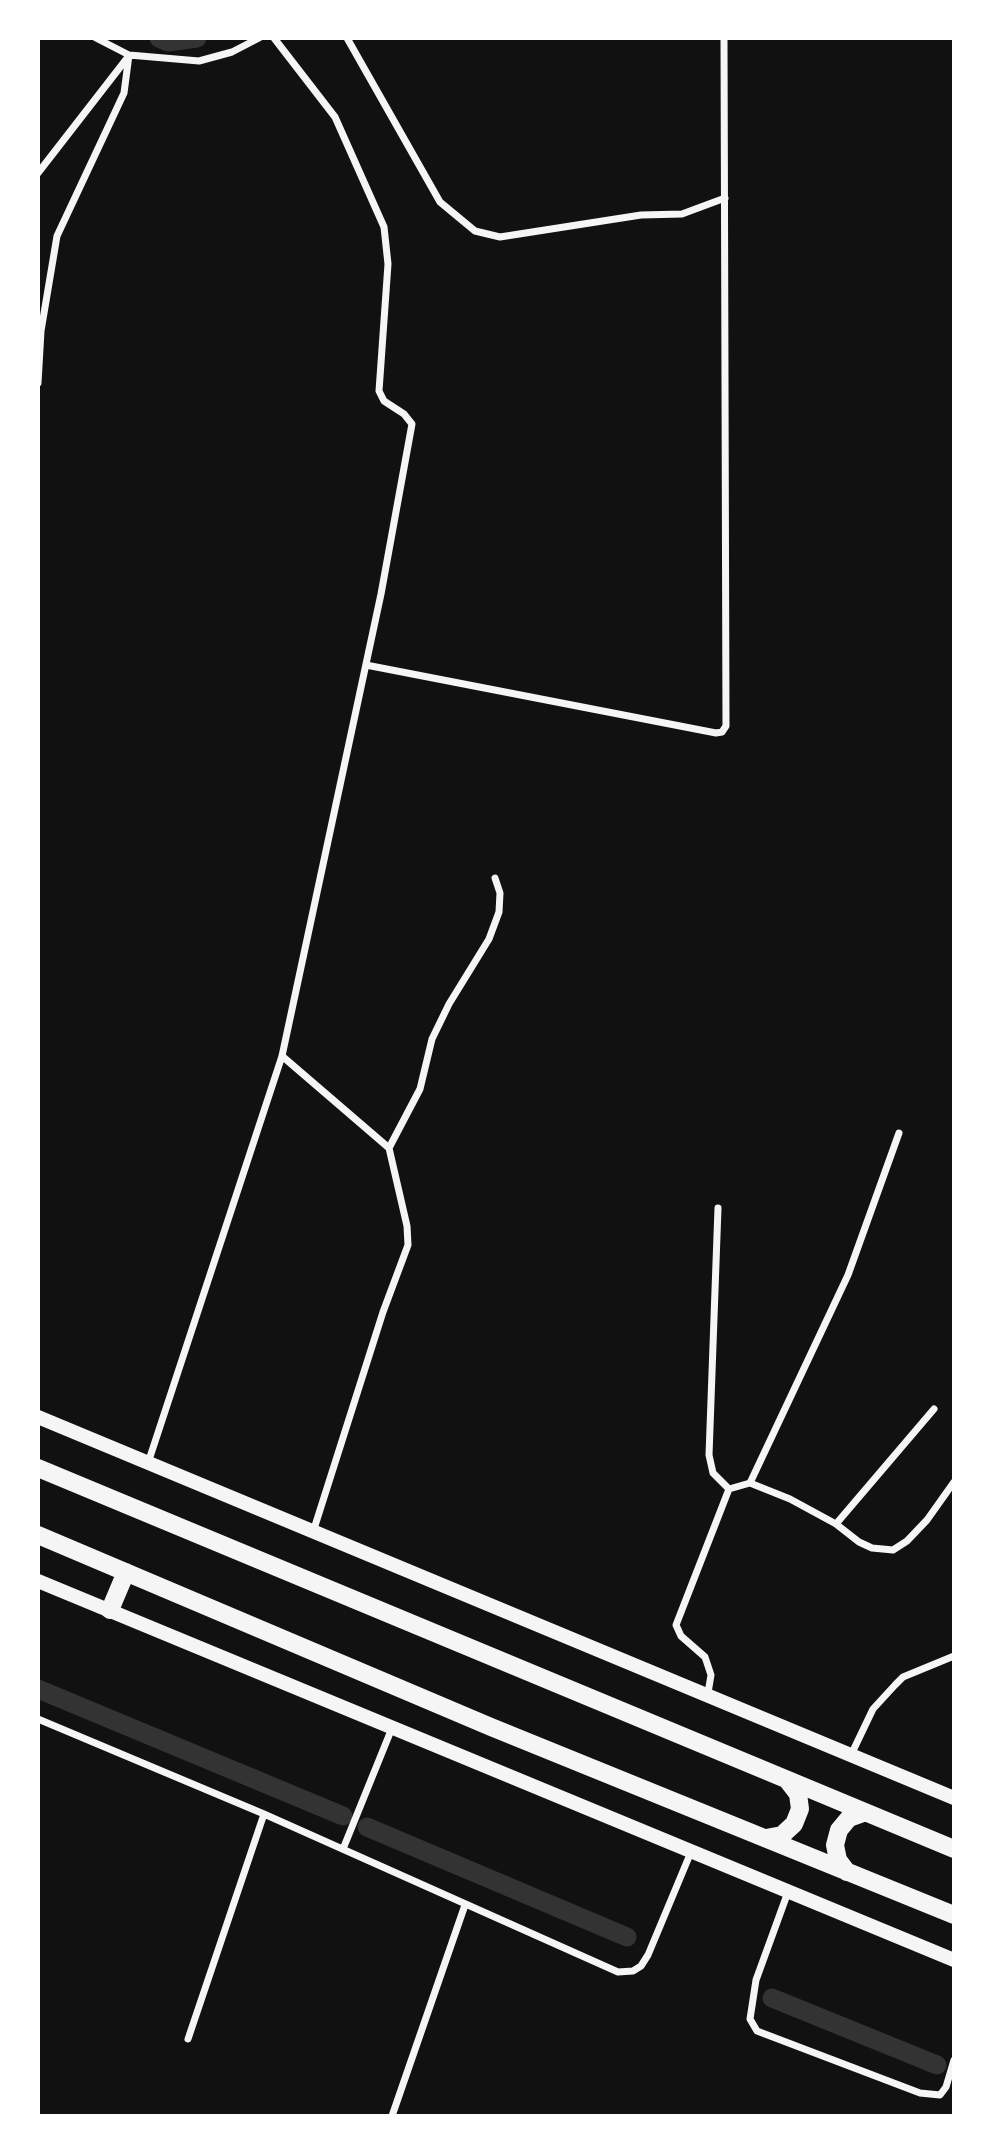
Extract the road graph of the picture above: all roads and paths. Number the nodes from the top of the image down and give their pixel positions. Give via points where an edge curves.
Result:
1 (96, 38) edge
2 (259, 38) edge
3 (274, 38) edge
4 (347, 38) edge
5 (724, 38) edge
6 (129, 55) junction
7 (38, 173) edge
8 (725, 198) junction
9 (38, 383) edge
10 (366, 666) junction
11 (495, 878) dead end
12 (282, 1056) junction
13 (899, 1133) dead end
14 (389, 1148) junction
15 (718, 1208) dead end
16 (934, 1409) dead end
17 (38, 1417) edge
18 (148, 1464) junction
19 (38, 1468) edge
20 (954, 1482) edge
21 (750, 1483) junction
22 (729, 1489) junction
23 (836, 1524) junction
24 (313, 1532) junction
25 (38, 1535) edge
26 (126, 1572) junction
27 (38, 1581) edge
28 (110, 1611) junction
29 (954, 1656) edge
30 (708, 1693) junction
31 (38, 1719) edge
32 (393, 1727) junction
33 (850, 1755) junction
34 (788, 1781) junction
35 (954, 1798) edge
36 (863, 1813) junction
37 (264, 1814) junction
38 (766, 1838) junction
39 (343, 1849) junction
40 (954, 1849) edge
41 (691, 1852) junction
42 (847, 1872) junction
43 (788, 1892) junction
44 (465, 1905) junction
45 (954, 1915) edge
46 (954, 1960) edge
47 (188, 2039) dead end
48 (954, 2060) edge
49 (392, 2116) edge

1 - 6 street
2 - 6 street via 199,61
3 - 10 street via 335,117 384,227 388,264 379,391 384,401 412,424
4 - 8 street via 440,202 475,231 500,237 641,215 682,214
5 - 8 street
6 - 7 street
6 - 9 street via 124,93 57,236 41,331
8 - 10 street via 726,726 722,732
10 - 12 street
11 - 14 street via 500,893 496,921 432,1039 420,1088
12 - 14 street
12 - 18 street
13 - 21 street via 848,1275
14 - 24 street via 405,1210 408,1245
15 - 22 street via 709,1455 713,1473
16 - 23 street
17 - 18 main road
18 - 24 main road
19 - 34 highway
20 - 23 street via 927,1520 893,1550 859,1542
21 - 22 street
21 - 23 street
22 - 30 street via 676,1625 681,1636 705,1657 711,1675
24 - 30 main road
25 - 26 highway
26 - 28 highway
26 - 38 highway
27 - 28 main road
28 - 32 main road
29 - 33 street via 903,1677 873,1709
30 - 33 main road
31 - 37 street
32 - 39 street
32 - 41 main road
33 - 35 main road
34 - 36 highway
34 - 38 highway via 800,1809 794,1825 782,1835
36 - 40 highway
36 - 42 highway via 849,1818 835,1844 838,1860
37 - 39 street
37 - 47 street
38 - 42 highway
39 - 44 street
41 - 43 main road
41 - 44 street via 648,1955 633,1971 603,1967
42 - 45 highway
43 - 46 main road
43 - 48 street via 756,1980 750,2019 757,2031 920,2093 940,2095
44 - 49 street

